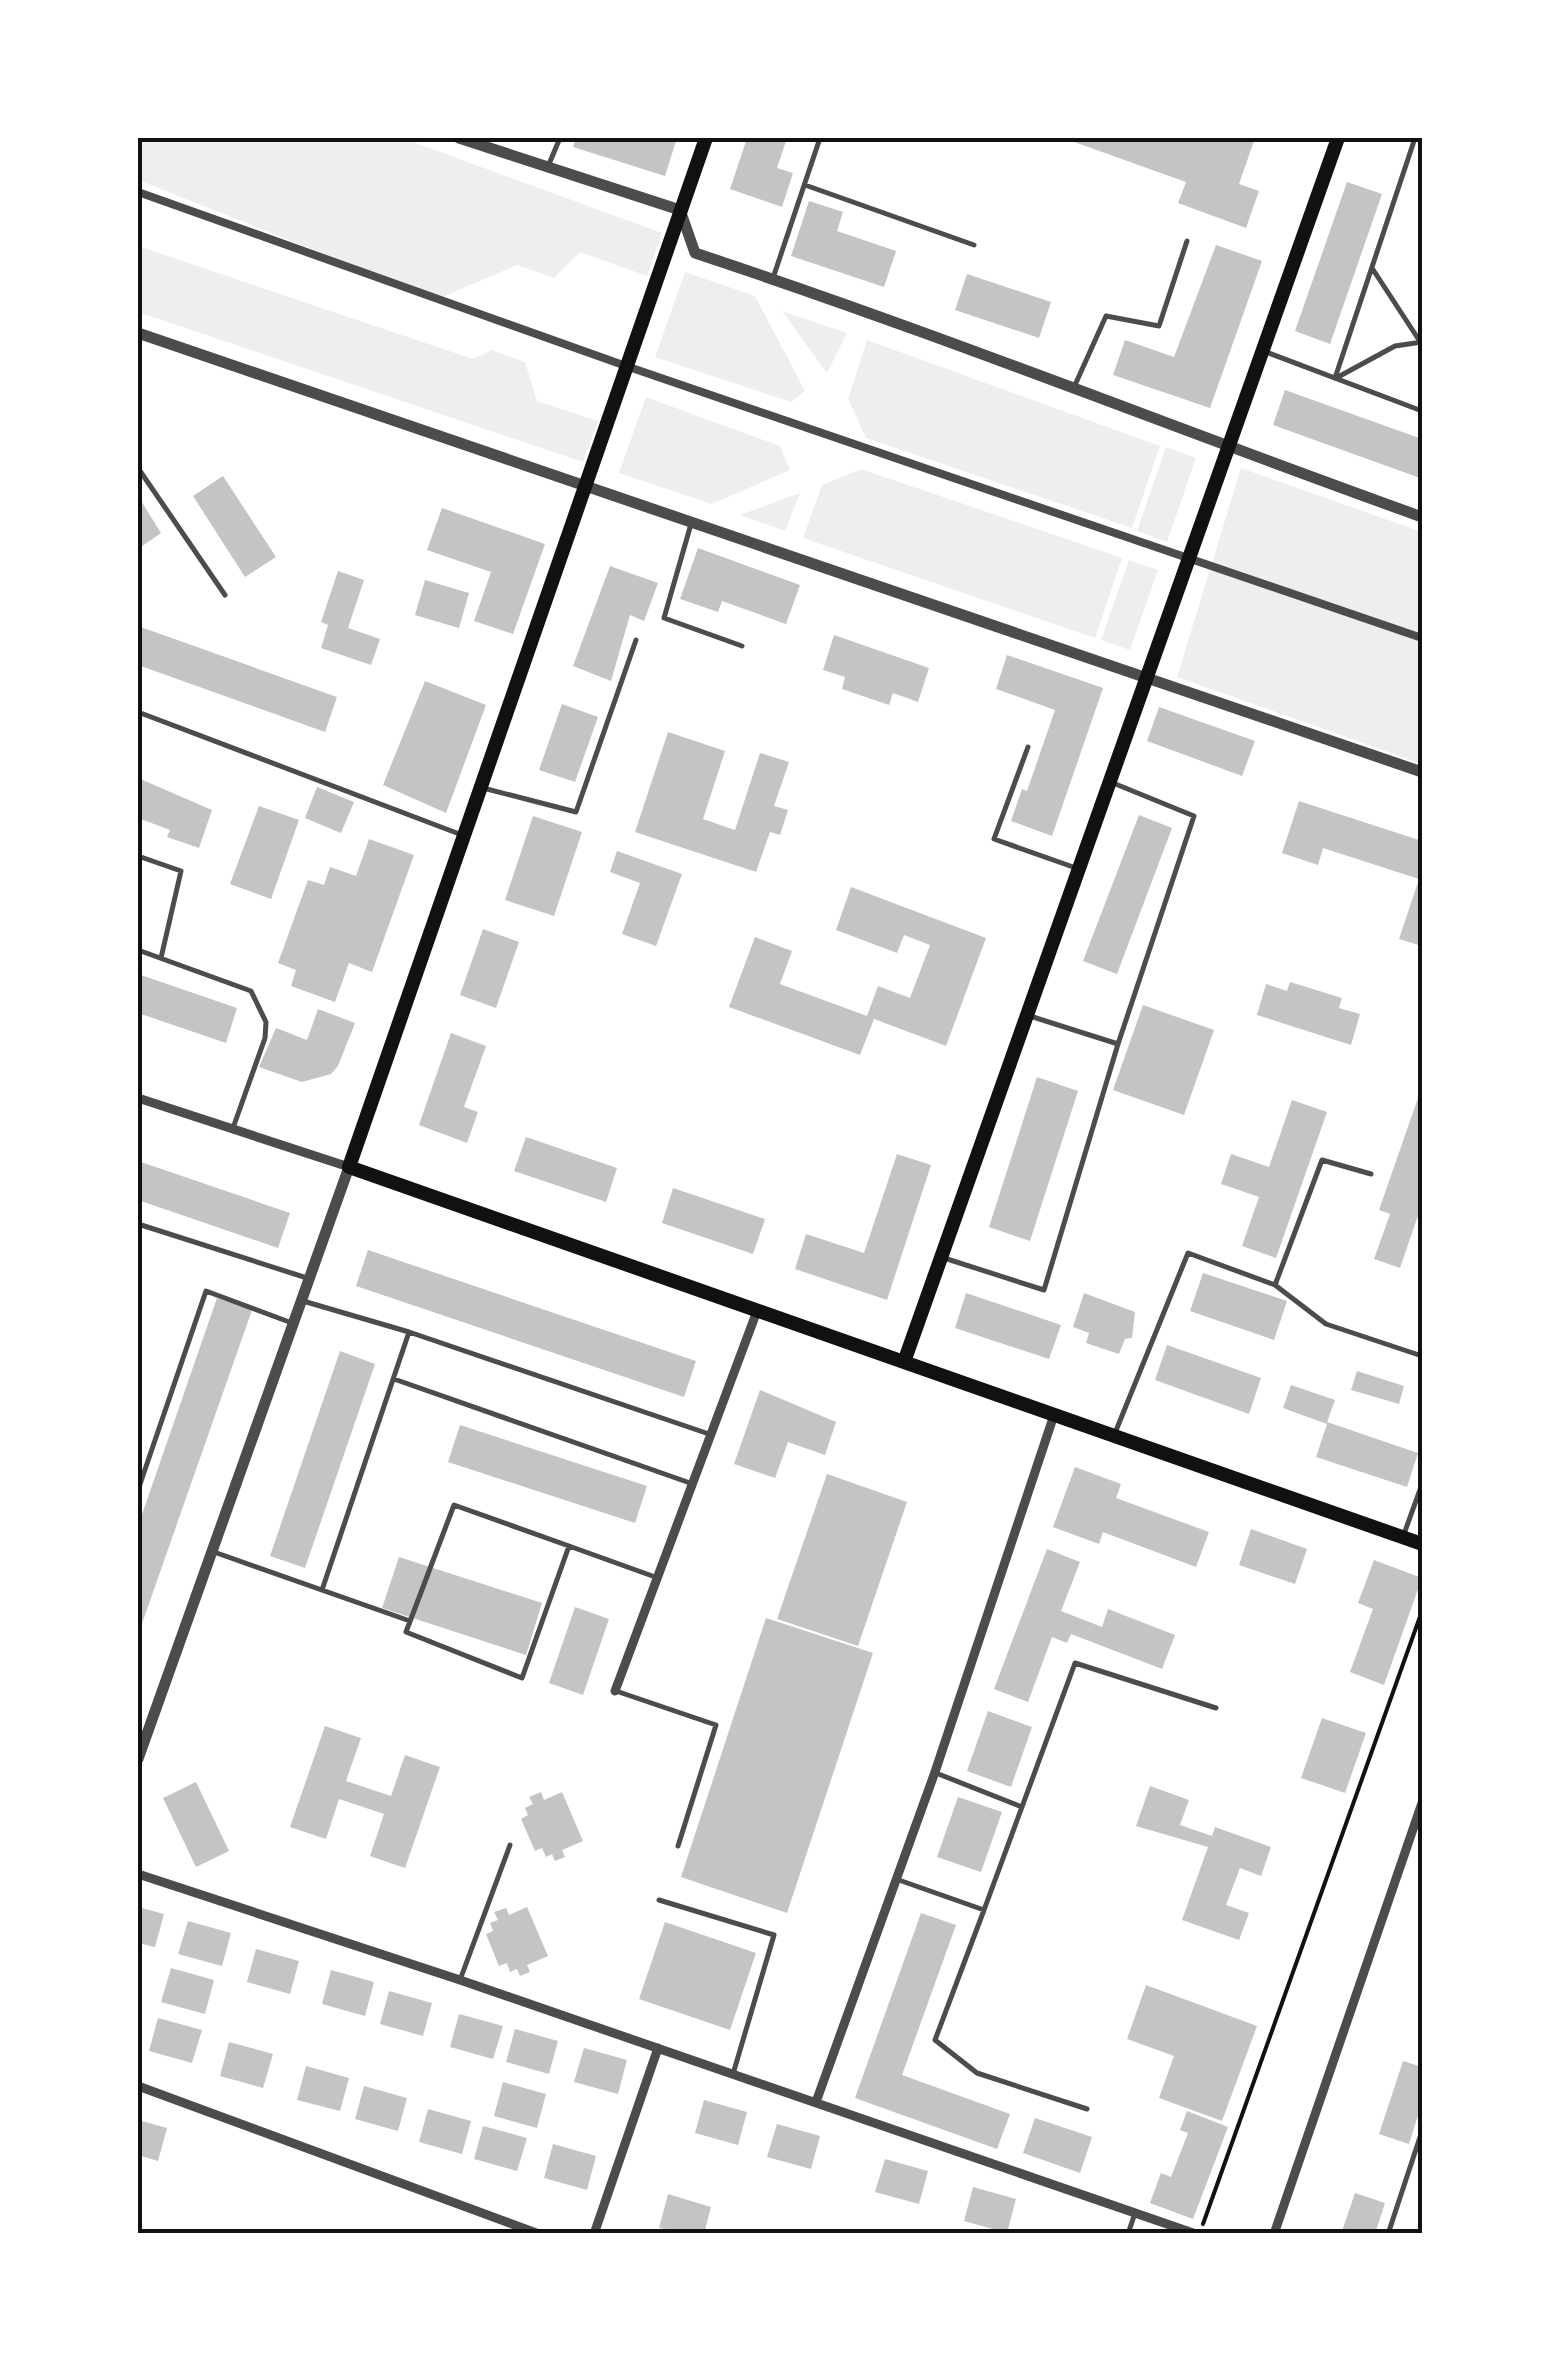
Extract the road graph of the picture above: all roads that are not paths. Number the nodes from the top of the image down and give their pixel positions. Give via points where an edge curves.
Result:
1 (459, 138) edge
2 (560, 138) edge
3 (706, 138) edge
4 (820, 138) edge
5 (1338, 138) edge
6 (1415, 138) edge
7 (548, 167) junction
8 (805, 185) junction
9 (138, 192) edge
10 (680, 210) junction
11 (1186, 241) dead end
12 (974, 245) dead end
13 (1372, 268) junction
14 (773, 278) junction
15 (138, 333) edge
16 (1420, 341) edge
17 (1262, 351) junction
18 (626, 366) junction
19 (1335, 378) junction
20 (1074, 385) junction
21 (1422, 411) edge
22 (1228, 447) junction
23 (138, 468) edge
24 (587, 487) junction
25 (1422, 516) edge
26 (691, 522) junction
27 (1189, 558) junction
28 (224, 595) dead end
29 (1422, 638) edge
30 (636, 640) dead end
31 (742, 646) dead end
32 (1146, 677) junction
33 (138, 712) edge
34 (1028, 746) dead end
35 (1422, 772) edge
36 (1110, 781) junction
37 (480, 788) junction
38 (462, 835) junction
39 (138, 856) edge
40 (1078, 869) junction
41 (138, 950) edge
42 (161, 958) junction
43 (1027, 1015) junction
44 (1118, 1044) junction
45 (138, 1098) edge
46 (232, 1131) junction
47 (349, 1167) junction
48 (1370, 1174) dead end
49 (138, 1224) edge
50 (941, 1257) junction
51 (310, 1279) junction
52 (1275, 1285) junction
53 (302, 1301) junction
54 (757, 1311) junction
55 (294, 1323) junction
56 (409, 1332) junction
57 (1422, 1356) edge
58 (904, 1362) junction
59 (393, 1379) junction
60 (1054, 1415) junction
61 (711, 1435) junction
62 (1114, 1436) junction
63 (693, 1484) junction
64 (1422, 1484) edge
65 (138, 1485) edge
66 (1403, 1537) junction
67 (1422, 1544) edge
68 (569, 1546) junction
69 (214, 1552) junction
70 (658, 1578) junction
71 (322, 1590) junction
72 (410, 1621) junction
73 (615, 1691) joint
74 (1216, 1708) dead end
75 (138, 1759) edge
76 (935, 1772) junction
77 (1422, 1803) edge
78 (1022, 1807) junction
79 (1411, 1838) junction
80 (1422, 1842) edge
81 (510, 1846) dead end
82 (678, 1846) dead end
83 (138, 1874) edge
84 (896, 1879) junction
85 (659, 1900) dead end
86 (984, 1910) junction
87 (460, 1980) junction
88 (658, 2048) junction
89 (733, 2074) junction
90 (138, 2086) edge
91 (816, 2102) junction
92 (1087, 2109) dead end
93 (1422, 2131) edge
94 (1135, 2212) junction
95 (539, 2234) edge
96 (594, 2234) edge
97 (1128, 2234) edge
98 (1198, 2234) edge
99 (1274, 2234) edge
100 (1388, 2234) edge

1 - 7 street
2 - 7 lane
3 - 10 main road
4 - 8 lane
5 - 17 main road
6 - 13 lane
7 - 10 street
8 - 12 lane
8 - 14 lane
9 - 18 street
10 - 14 street via 695,252
10 - 18 main road
11 - 20 lane via 1159,326 1106,316
13 - 16 lane
13 - 19 lane
14 - 20 street
15 - 24 street
16 - 19 lane via 1395,346
17 - 19 lane
17 - 22 main road
18 - 24 main road
18 - 27 street
19 - 21 lane
20 - 22 street
22 - 25 street
22 - 27 main road
23 - 28 lane
24 - 26 street
24 - 37 main road
26 - 31 lane via 664,618
26 - 32 street
27 - 29 street
27 - 32 main road
30 - 37 lane via 576,812
32 - 35 street
32 - 36 main road
33 - 38 lane
34 - 40 lane via 994,839
36 - 40 main road
36 - 44 lane via 1194,816
37 - 38 main road
38 - 47 main road
39 - 42 lane via 181,871
40 - 43 main road
41 - 42 lane
42 - 46 lane via 251,991 266,1022
43 - 44 lane
43 - 50 main road
44 - 50 lane via 1044,1290
45 - 46 street
46 - 47 street
47 - 51 street
47 - 54 main road
48 - 52 lane via 1322,1160
49 - 51 lane
50 - 58 main road
51 - 53 street
52 - 57 lane via 1326,1324
52 - 62 lane via 1188,1253
53 - 55 street
53 - 56 lane
54 - 58 main road
54 - 61 street
55 - 65 lane via 206,1291
55 - 69 street
56 - 59 lane
56 - 61 lane
58 - 60 main road
59 - 63 lane
59 - 71 lane
60 - 62 main road
60 - 76 street
61 - 63 street
62 - 66 main road
63 - 70 street
64 - 66 lane
66 - 67 main road
68 - 70 lane
68 - 72 lane via 454,1505
68 - 72 lane via 522,1678 406,1632
69 - 71 lane
69 - 75 street
70 - 73 street
71 - 72 lane
73 - 82 lane via 716,1725
74 - 78 lane via 1075,1663
76 - 78 lane
76 - 84 street
77 - 79 street
78 - 86 lane
79 - 80 lane
79 - 99 street
81 - 87 lane
83 - 87 street
84 - 86 lane
84 - 91 street
85 - 89 lane via 774,1935
86 - 92 lane via 935,2040 976,2073
87 - 88 street
88 - 89 street
88 - 96 street
89 - 91 street
90 - 95 street
91 - 94 street
93 - 100 lane
94 - 97 lane
94 - 98 street

